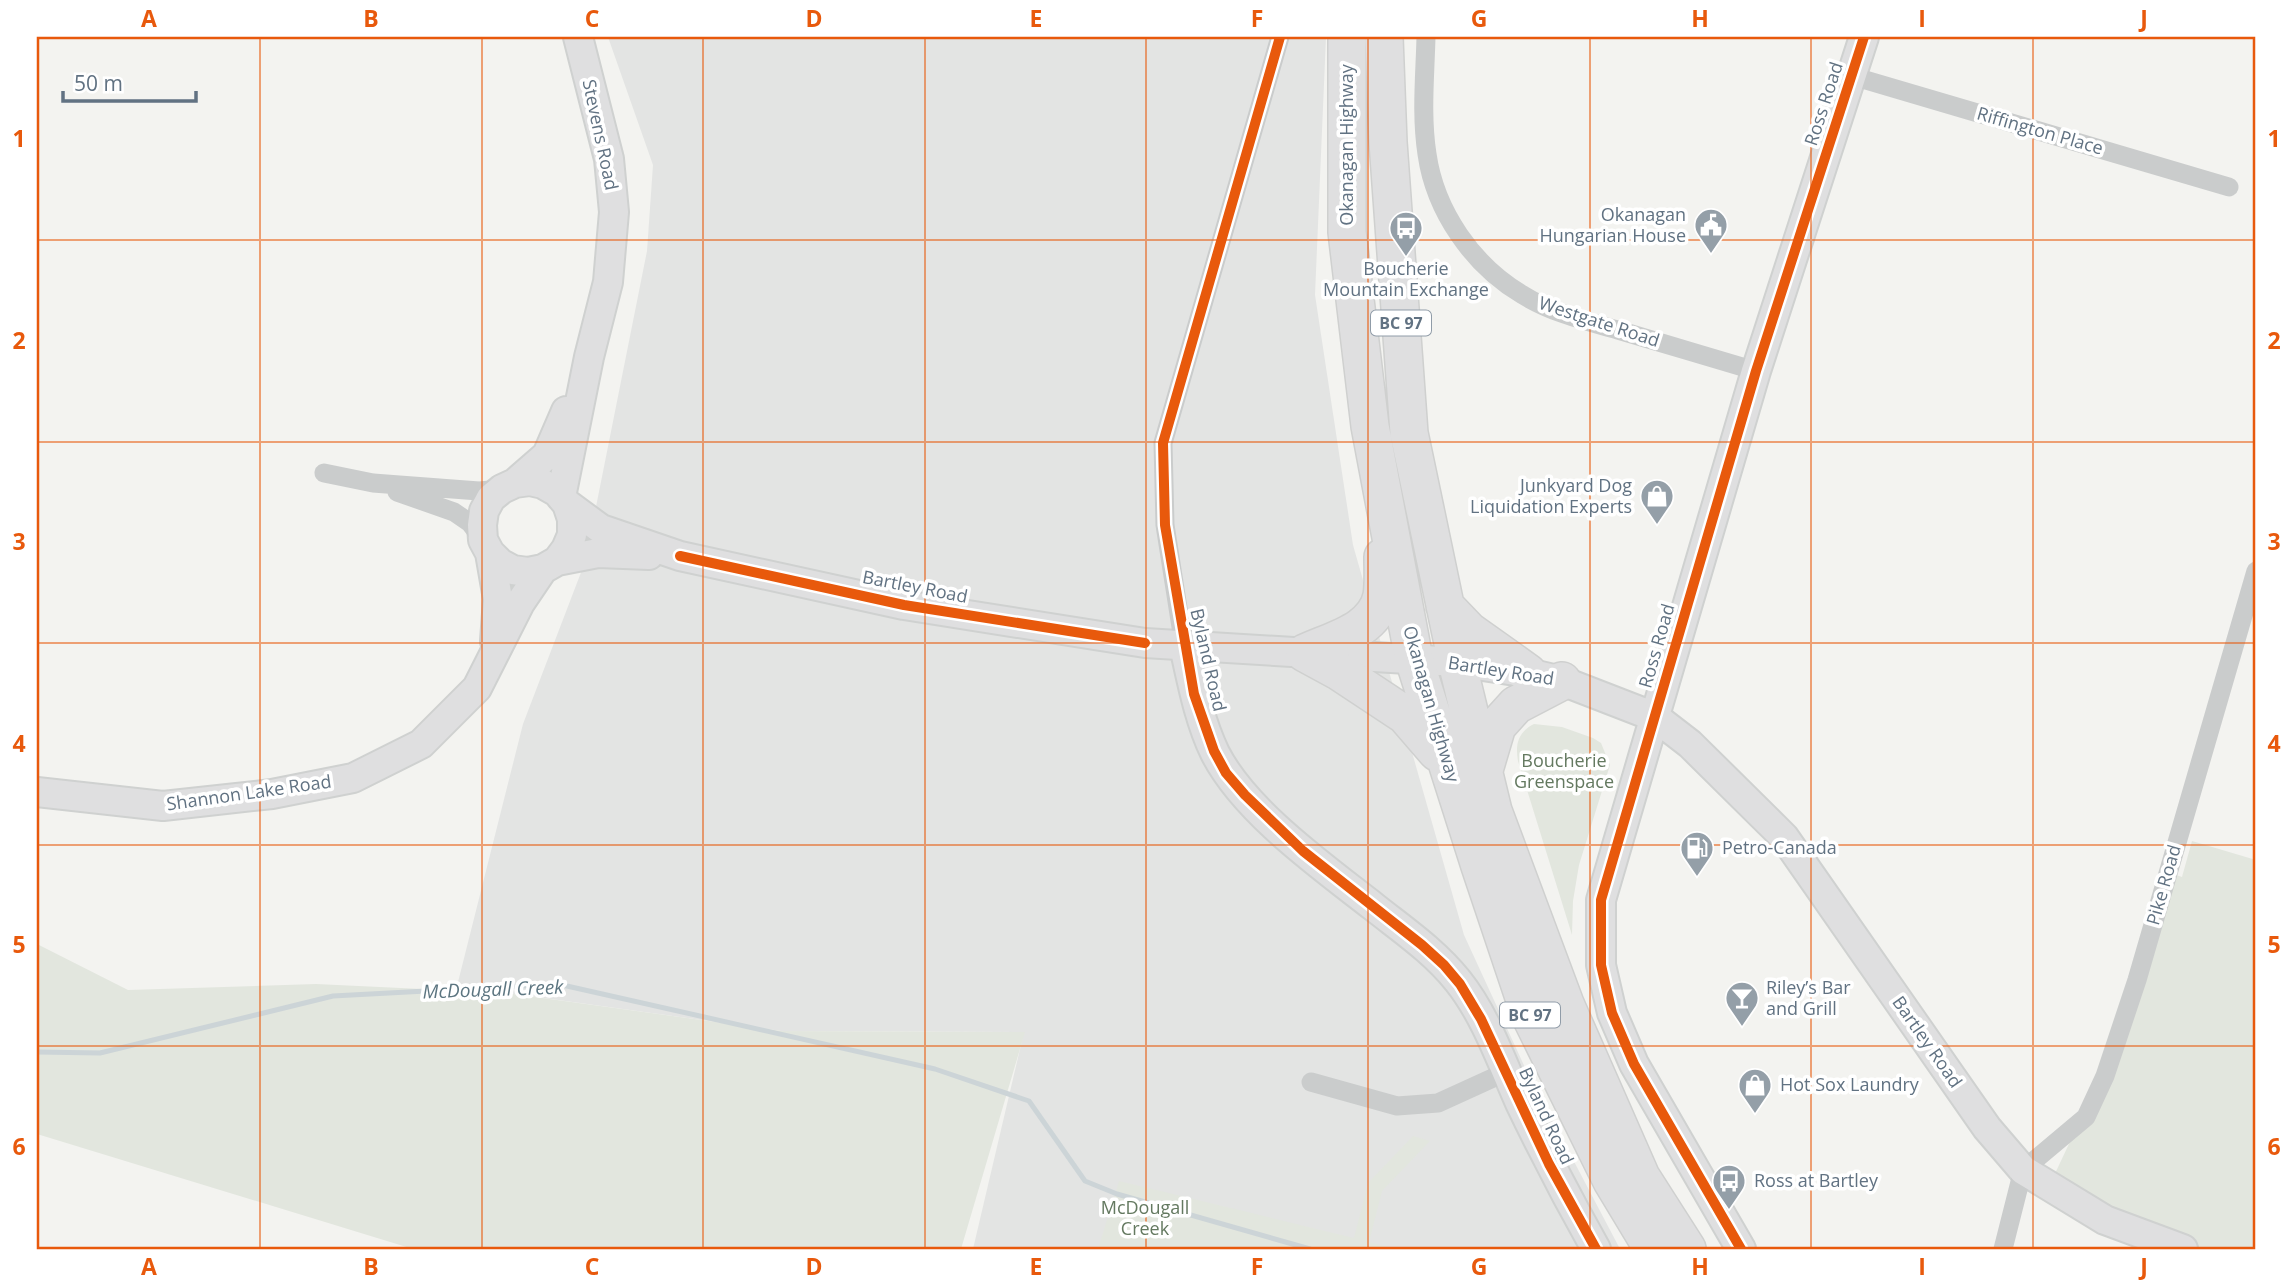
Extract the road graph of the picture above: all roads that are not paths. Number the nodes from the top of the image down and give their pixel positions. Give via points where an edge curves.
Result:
1 (578, 37) edge
2 (1280, 37) edge
3 (1347, 37) edge
4 (1384, 37) edge
5 (1426, 37) edge
6 (1864, 37) edge
7 (1852, 76) junction
8 (2229, 187) dead end
9 (589, 357) junction
10 (1756, 371) junction
11 (324, 473) dead end
12 (373, 483) junction
13 (508, 486) junction
14 (564, 501) junction
15 (1385, 507) junction
16 (486, 546) junction
17 (680, 556) junction
18 (550, 565) junction
19 (2256, 571) edge
20 (1445, 606) junction
21 (1184, 646) junction
22 (1305, 653) junction
23 (494, 654) junction
24 (1414, 659) junction
25 (1457, 662) junction
26 (1545, 677) junction
27 (1655, 717) junction
28 (1447, 763) junction
29 (1483, 770) junction
30 (37, 792) edge
31 (1506, 1072) junction
32 (1311, 1082) dead end
33 (2023, 1170) junction
34 (1596, 1249) edge
35 (1653, 1249) edge
36 (1687, 1249) edge
37 (1741, 1249) edge
38 (2003, 1249) edge
39 (2183, 1249) edge

1 - 9 street, Stevens Road via 609,159 614,212 607,282
2 - 21 street, Byland Road via 1164,443 1165,526
3 - 15 highway, Okanagan Highway / BC 97 via 1347,232 1370,426
4 - 20 highway, Okanagan Highway / BC 97 via 1409,433
5 - 10 street, Westgate Road via 1423,122 1427,156 1437,192 1471,251 1523,295 1559,312
6 - 7 street, Ross Road
7 - 8 street, Riffington Place
7 - 10 street, Ross Road
9 - 13 street, Stevens Road via 547,455
9 - 14 street, Stevens Road
10 - 27 street, Ross Road
11 - 12 street
12 - 13 street via 479,491
12 - 16 street via 454,512 470,523
13 - 14 street via 530,481 543,484
13 - 16 street via 491,498 484,511
14 - 17 street, Bartley Road via 601,529
14 - 18 street via 572,519 572,535
15 - 22 highway via 1382,597 1374,616 1361,628
15 - 24 highway, Okanagan Highway / BC 97
16 - 18 street via 513,570 528,572
16 - 23 street, Shannon Lake Road via 498,599
17 - 18 street, Bartley Road via 598,553
17 - 21 street, Bartley Road via 904,605
18 - 23 street, Shannon Lake Road via 520,603
19 - 33 street, Pike Road via 2105,1076 2086,1117
20 - 25 highway, Okanagan Highway / BC 97
20 - 26 highway via 1479,639
21 - 22 street, Bartley Road
21 - 31 street, Byland Road via 1194,694 1226,773 1286,837 1444,965 1481,1019
22 - 24 street, Bartley Road
22 - 28 highway via 1405,715
23 - 30 street, Shannon Lake Road via 477,688 421,744 353,778 272,794 163,806
24 - 25 street, Bartley Road
24 - 28 highway, Okanagan Highway / BC 97
25 - 26 street, Bartley Road
25 - 29 highway, Okanagan Highway / BC 97
26 - 27 street, Bartley Road
26 - 29 highway via 1497,726
27 - 33 street, Bartley Road via 1690,744 1784,837 1987,1128
27 - 37 street, Ross Road via 1601,900 1601,965 1612,1013 1634,1064
28 - 35 highway, Okanagan Highway / BC 97 via 1530,1015 1612,1181
29 - 36 highway, Okanagan Highway / BC 97 via 1493,811 1565,1004 1641,1177
31 - 32 street via 1438,1103 1397,1106
31 - 34 street, Byland Road
33 - 38 street
33 - 39 street, Bartley Road via 2105,1220

